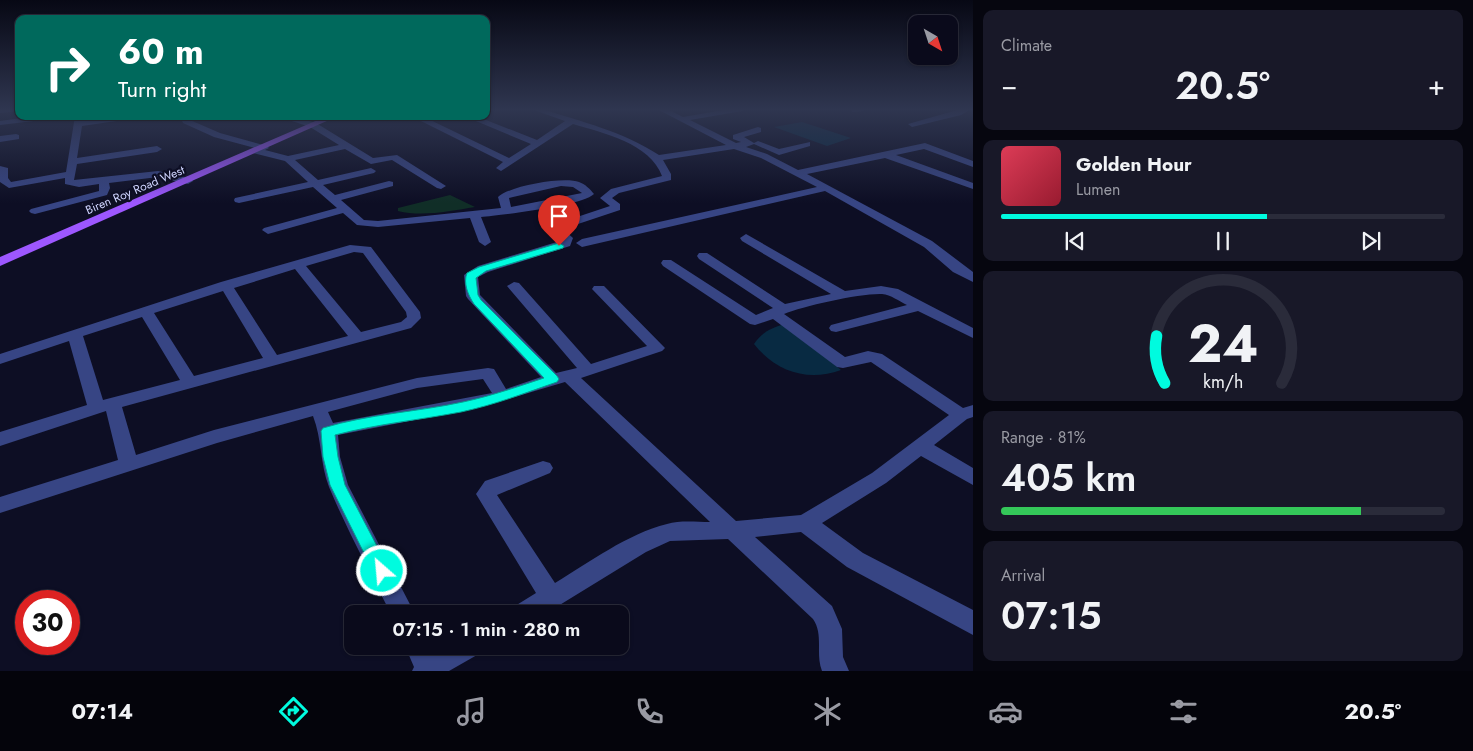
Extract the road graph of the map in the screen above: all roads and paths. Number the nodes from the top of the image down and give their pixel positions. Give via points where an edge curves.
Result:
1 (76, 140) edge
2 (233, 140) edge
3 (277, 140) edge
4 (343, 140) edge
5 (465, 140) edge
6 (530, 140) edge
7 (541, 140) edge
8 (627, 140) edge
9 (725, 140) edge
10 (744, 140) edge
11 (537, 143) junction
12 (750, 143) junction
13 (807, 144) dead end
14 (736, 146) junction
15 (342, 147) dead end
16 (157, 149) dead end
17 (260, 149) junction
18 (886, 155) junction
19 (288, 158) junction
20 (657, 158) junction
21 (72, 162) junction
22 (510, 162) junction
23 (973, 164) edge
24 (501, 168) dead end
25 (0, 169) edge
26 (371, 172) dead end
27 (796, 173) junction
28 (70, 174) junction
29 (104, 180) junction
30 (188, 181) junction
31 (317, 184) junction
32 (389, 184) dead end
33 (441, 186) dead end
34 (973, 186) edge
35 (826, 188) junction
36 (334, 198) junction
37 (239, 200) dead end
38 (346, 209) junction
39 (35, 211) dead end
40 (507, 211) junction
41 (474, 214) junction
42 (268, 230) dead end
43 (746, 238) dead end
44 (485, 242) dead end
45 (582, 243) dead end
46 (703, 256) dead end
47 (0, 262) edge
48 (667, 263) dead end
49 (973, 263) edge
50 (298, 264) junction
51 (958, 269) junction
52 (973, 278) edge
53 (226, 286) junction
54 (514, 286) dead end
55 (599, 289) dead end
56 (843, 295) junction
57 (919, 306) junction
58 (146, 311) junction
59 (778, 311) junction
60 (836, 328) dead end
61 (76, 334) junction
62 (973, 334) edge
63 (358, 338) junction
64 (0, 359) edge
65 (273, 361) junction
66 (588, 370) junction
67 (560, 377) junction
68 (190, 383) junction
69 (502, 396) junction
70 (105, 406) junction
71 (318, 409) junction
72 (967, 413) edge
73 (328, 431) junction
74 (0, 439) edge
75 (920, 446) junction
76 (129, 464) junction
77 (543, 468) dead end
78 (973, 477) edge
79 (0, 505) edge
80 (805, 522) junction
81 (732, 530) junction
82 (551, 597) junction
83 (398, 605) edge
84 (538, 605) edge
85 (973, 623) edge
86 (421, 655) edge
87 (452, 655) edge
88 (426, 670) edge
89 (836, 671) edge

1 - 21 street
2 - 17 street
3 - 17 main road, Biren Roy Road West
4 - 33 street via 371,161 394,157
5 - 22 street
6 - 11 street
7 - 11 street
8 - 20 street
9 - 14 street
10 - 12 street
11 - 22 street
12 - 13 street via 779,152
12 - 14 street
14 - 20 street
14 - 27 street
15 - 19 street
16 - 21 street
17 - 19 street
17 - 30 main road, Biren Roy Road West
18 - 23 street via 925,146
18 - 27 street
18 - 34 street
19 - 31 street
20 - 67 street via 667,178 615,191 605,198 616,208 556,227 568,238 566,242 471,275 473,296 478,302
21 - 28 street
22 - 24 street
25 - 28 street via 5,170 4,178 9,185
26 - 31 street
27 - 35 street
28 - 29 street via 69,182 72,184
29 - 30 street via 158,174
29 - 39 street via 103,193
30 - 47 main road, Biren Roy Road West
31 - 36 street
31 - 37 street
32 - 36 street
35 - 45 street
35 - 51 street via 928,244
36 - 38 street
38 - 41 street via 361,224
38 - 42 street
40 - 40 street via 503,198 525,190 577,184 588,194
40 - 41 street
41 - 44 street
43 - 56 street
46 - 59 street
48 - 59 street via 756,321
49 - 51 street
50 - 53 street
50 - 63 street
50 - 63 street via 354,248 367,250 413,312 414,318 406,325
51 - 52 street
53 - 58 street
53 - 65 street
54 - 66 street
55 - 66 street via 658,348
56 - 57 street via 889,291
56 - 59 street
57 - 60 street
57 - 62 street
58 - 61 street
58 - 68 street
59 - 72 street via 843,363 868,356 876,358
61 - 64 street
61 - 70 street
63 - 65 street
65 - 68 street
66 - 67 street
67 - 69 street
67 - 81 street
68 - 70 street
69 - 71 street via 488,373 417,383
69 - 73 street via 462,407
70 - 74 street
70 - 76 street
71 - 73 street
71 - 76 street
72 - 75 street
73 - 83 street via 338,485
75 - 78 street
75 - 80 street via 879,478
76 - 79 street
77 - 82 street via 492,487 486,494
80 - 81 street
80 - 85 street via 855,560
81 - 82 street via 669,532 638,545
81 - 89 street via 824,614 831,632 830,658
82 - 84 street
86 - 88 street
87 - 88 street

